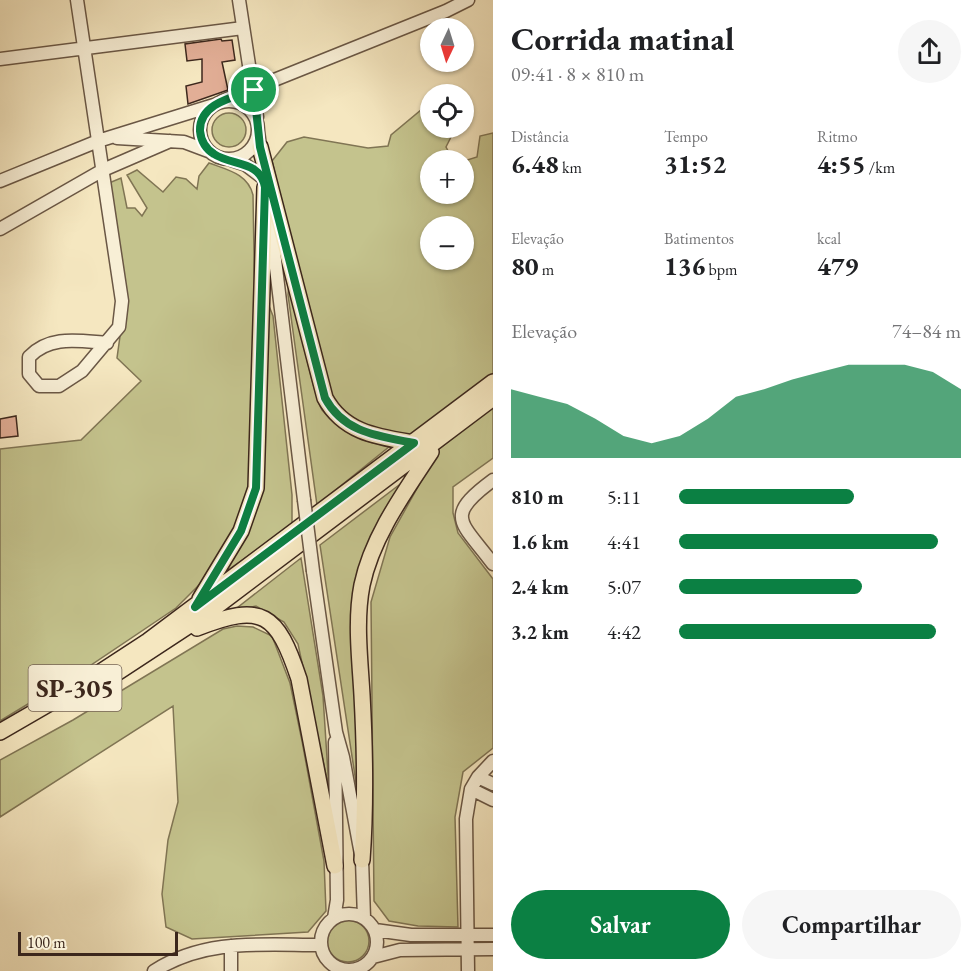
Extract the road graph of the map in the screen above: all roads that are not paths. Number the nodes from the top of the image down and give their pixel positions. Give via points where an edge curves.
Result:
1 (77, 0) edge
2 (240, 0) edge
3 (468, 0) edge
4 (243, 27) junction
5 (84, 48) junction
6 (0, 59) edge
7 (254, 90) junction
8 (218, 103) junction
9 (258, 127) junction
10 (104, 139) junction
11 (170, 141) junction
12 (260, 147) junction
13 (219, 156) junction
14 (103, 170) junction
15 (0, 181) edge
16 (264, 182) junction
17 (0, 229) edge
18 (107, 343) junction
19 (493, 382) edge
20 (493, 398) edge
21 (437, 442) junction
22 (414, 443) junction
23 (493, 480) edge
24 (493, 564) edge
25 (195, 607) junction
26 (172, 637) junction
27 (0, 732) edge
28 (336, 732) junction
29 (0, 743) edge
30 (493, 761) edge
31 (478, 777) junction
32 (493, 784) edge
33 (471, 789) junction
34 (493, 800) edge
35 (362, 860) junction
36 (335, 866) junction
37 (334, 918) junction
38 (363, 918) junction
39 (375, 930) junction
40 (493, 935) edge
41 (467, 936) junction
42 (321, 945) junction
43 (231, 946) junction
44 (467, 949) junction
45 (493, 949) edge
46 (374, 957) junction
47 (154, 971) edge
48 (231, 971) edge
49 (349, 971) edge
50 (468, 971) edge

1 - 5 street
2 - 4 street
3 - 7 street
4 - 5 street
4 - 7 street
5 - 6 street
5 - 10 street
7 - 8 street
7 - 9 street
8 - 9 street via 231,101 248,107
8 - 10 street
8 - 13 street via 207,111 200,127 203,144
9 - 12 street
9 - 13 street via 253,147 247,153 240,157
10 - 11 street
10 - 14 street
10 - 15 street
11 - 13 street via 184,142
11 - 14 street
12 - 16 street
12 - 22 main road via 325,398 333,413 363,433
13 - 16 street via 246,165
14 - 17 street
14 - 18 street via 122,301 119,327
16 - 25 main road via 256,488 241,531
16 - 28 street, bridge
18 - 18 street via 82,371 59,386 39,386 29,374 29,357 39,346 58,340
19 - 22 main road, SP-305
20 - 21 main road, SP-305
21 - 26 main road, SP-305
21 - 35 main road via 386,523 362,586
22 - 25 main road, SP-305
23 - 24 street via 462,506 460,516
25 - 27 main road, SP-305 via 93,677
26 - 29 main road, SP-305
26 - 36 main road via 244,614 276,625 299,679
28 - 35 street
28 - 36 street
30 - 31 street
31 - 32 street
31 - 33 street
33 - 34 street
33 - 41 street via 466,819
35 - 38 street
36 - 37 street
37 - 38 street via 349,914
37 - 42 street via 323,931
38 - 39 street
39 - 41 street
39 - 46 street
40 - 41 street
41 - 44 street
42 - 43 street
42 - 49 street via 328,962
43 - 47 street via 190,952
43 - 48 street
44 - 45 street
44 - 46 street via 400,950
44 - 50 street
46 - 49 street via 359,969

